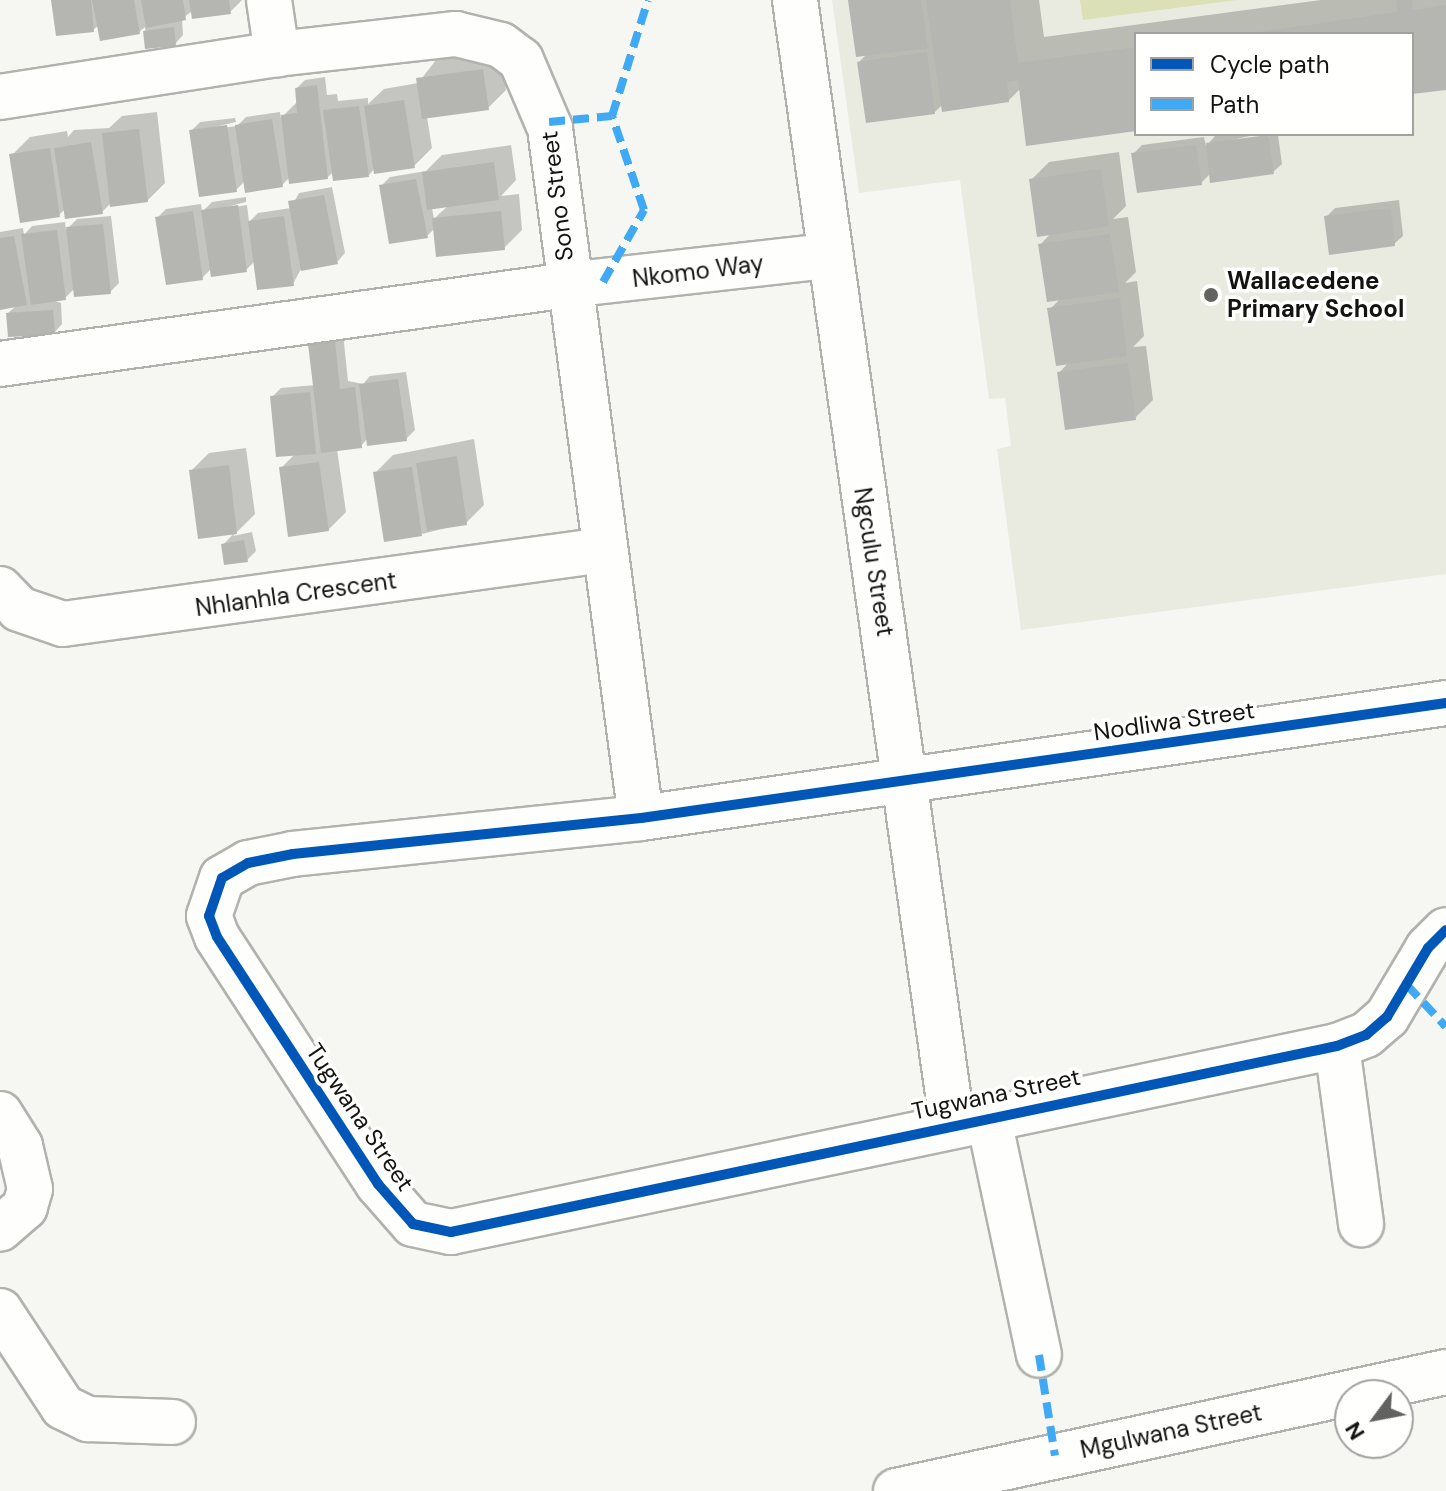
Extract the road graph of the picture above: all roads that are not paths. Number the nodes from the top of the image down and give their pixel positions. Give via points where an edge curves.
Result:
1 (269, 0) edge
2 (795, 0) edge
3 (277, 54) junction
4 (0, 97) edge
5 (828, 256) junction
6 (568, 285) junction
7 (0, 364) edge
8 (604, 550) junction
9 (0, 589) edge
10 (1446, 703) edge
11 (907, 778) junction
12 (641, 818) junction
13 (1446, 930) edge
14 (1337, 1046) junction
15 (0, 1114) edge
16 (970, 1119) junction
17 (1361, 1224) dead end
18 (0, 1229) edge
19 (0, 1311) edge
20 (1039, 1355) dead end
21 (1446, 1372) edge
22 (173, 1422) dead end
23 (1024, 1478) edge
24 (896, 1491) edge

1 - 3 street
2 - 5 street, Ngculu Street
3 - 4 street, Sono Street
3 - 6 street, Sono Street via 456,34 501,45 521,60 550,128
5 - 6 street, Nkomo Way
5 - 11 street, Ngculu Street
6 - 7 street
6 - 8 street, Sono Street
8 - 9 street, Nhlanhla Crescent via 63,624 19,609
8 - 12 street, Sono Street
10 - 11 street, Nodliwa Street
11 - 12 street, Tugwana Street
11 - 16 street, Ngculu Street
12 - 16 street, Tugwana Street via 293,854 248,863 222,878 211,897 209,916 217,937 398,1210 427,1230 451,1232
13 - 14 street, Tugwana Street via 1428,948 1387,1017 1366,1035
14 - 16 street, Tugwana Street
14 - 17 street
15 - 18 street via 20,1146 30,1189 25,1207
16 - 20 street, Ngculu Street
19 - 22 street via 63,1407 88,1419
21 - 23 street, Mgulwana Street
23 - 24 street, Mgulwana Street

